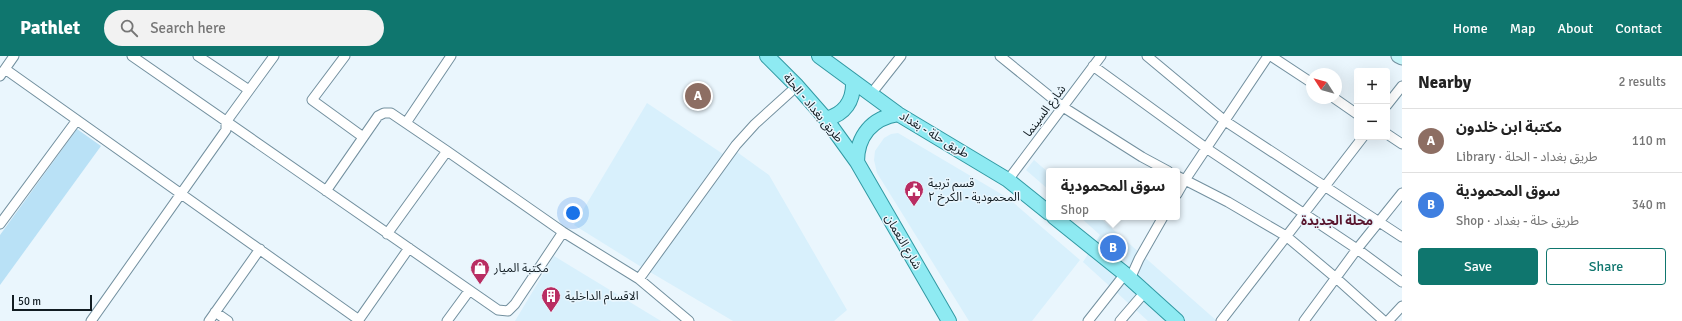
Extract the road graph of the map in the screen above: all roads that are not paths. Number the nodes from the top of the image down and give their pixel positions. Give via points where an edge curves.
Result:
1 (14, 56) edge
2 (132, 56) edge
3 (198, 56) edge
4 (274, 56) edge
5 (345, 56) edge
6 (451, 56) edge
7 (766, 56) edge
8 (819, 56) edge
9 (901, 56) edge
10 (1000, 56) edge
11 (1101, 56) edge
12 (1147, 56) edge
13 (1268, 56) edge
14 (1272, 56) edge
15 (1398, 56) edge
16 (1402, 58) edge
17 (1093, 66) junction
18 (3, 72) edge
19 (1306, 79) edge
20 (854, 81) junction
21 (797, 86) junction
22 (1402, 86) edge
23 (249, 90) junction
24 (871, 94) junction
25 (1342, 104) edge
26 (1388, 104) edge
27 (1063, 107) junction
28 (1354, 112) edge
29 (898, 114) junction
30 (826, 119) junction
31 (77, 120) junction
32 (1225, 121) junction
33 (226, 122) junction
34 (406, 123) junction
35 (1390, 136) edge
36 (363, 137) junction
37 (1361, 140) edge
38 (1402, 144) edge
39 (1206, 148) junction
40 (447, 151) junction
41 (857, 162) junction
42 (1162, 168) edge
43 (1181, 178) edge
44 (1008, 180) junction
45 (1324, 187) junction
46 (326, 191) junction
47 (1402, 193) edge
48 (181, 194) junction
49 (1046, 211) edge
50 (1303, 214) junction
51 (1058, 220) edge
52 (1161, 220) edge
53 (1378, 223) junction
54 (0, 224) edge
55 (562, 232) junction
56 (387, 234) junction
57 (1286, 236) junction
58 (1402, 237) edge
59 (409, 248) junction
60 (1357, 249) junction
61 (260, 250) junction
62 (1127, 276) junction
63 (1336, 278) junction
64 (638, 279) junction
65 (1402, 282) edge
66 (469, 291) junction
67 (1145, 292) junction
68 (1402, 306) edge
69 (215, 312) junction
70 (359, 320) edge
71 (91, 321) edge
72 (209, 321) edge
73 (228, 321) edge
74 (448, 321) edge
75 (689, 321) edge
76 (949, 321) edge
77 (1088, 321) edge
78 (1120, 321) edge
79 (1177, 321) edge
80 (1220, 321) edge
81 (1304, 321) edge
82 (1384, 321) edge
83 (1388, 321) edge

1 - 18 street
2 - 33 street
3 - 23 street
4 - 23 street
5 - 36 street via 312,100
6 - 34 street
7 - 21 main road, طريق بغداد - الحلة
8 - 20 main road, طريق حلة - بغداد
9 - 24 street
10 - 27 street
11 - 17 street, شارع السينما
12 - 32 street
13 - 32 street
14 - 19 street
15 - 16 street
17 - 27 street, شارع السينما
17 - 39 street
18 - 31 street
20 - 24 main road, طريق حلة - بغداد
20 - 30 main road via 849,103 839,114
21 - 30 main road, طريق بغداد - الحلة
21 - 64 street via 736,145
22 - 26 street
23 - 33 street
24 - 29 main road, طريق حلة - بغداد
25 - 28 street
27 - 42 street
27 - 44 street, شارع السينما
29 - 41 main road via 881,119 867,130 859,145
29 - 44 main road, طريق حلة - بغداد
30 - 41 main road, طريق بغداد - الحلة
31 - 48 street
31 - 54 street
32 - 39 street
32 - 45 street
33 - 46 street
33 - 48 street via 226,130
34 - 36 street via 391,113 384,113 378,116
34 - 40 street
35 - 38 street
36 - 46 street
37 - 45 street
39 - 43 street
39 - 50 street
40 - 55 street
40 - 56 street
41 - 76 main road, شارع النعمان
43 - 57 street
44 - 49 main road, طريق حلة - بغداد
45 - 50 street
45 - 53 street
46 - 56 street
47 - 53 street
48 - 61 street
48 - 71 street
50 - 57 street
50 - 60 street
51 - 62 main road
52 - 62 street
53 - 58 street
53 - 60 street
55 - 64 street
55 - 66 street via 508,311 498,310
56 - 59 street
57 - 63 street
57 - 80 street
59 - 66 street
59 - 70 street
60 - 63 street
60 - 65 street
61 - 69 street
61 - 70 street
62 - 67 main road
62 - 77 street
63 - 81 street
63 - 82 street
64 - 75 street
66 - 74 street
67 - 78 street
67 - 79 main road
68 - 83 street
69 - 72 street
69 - 73 street

